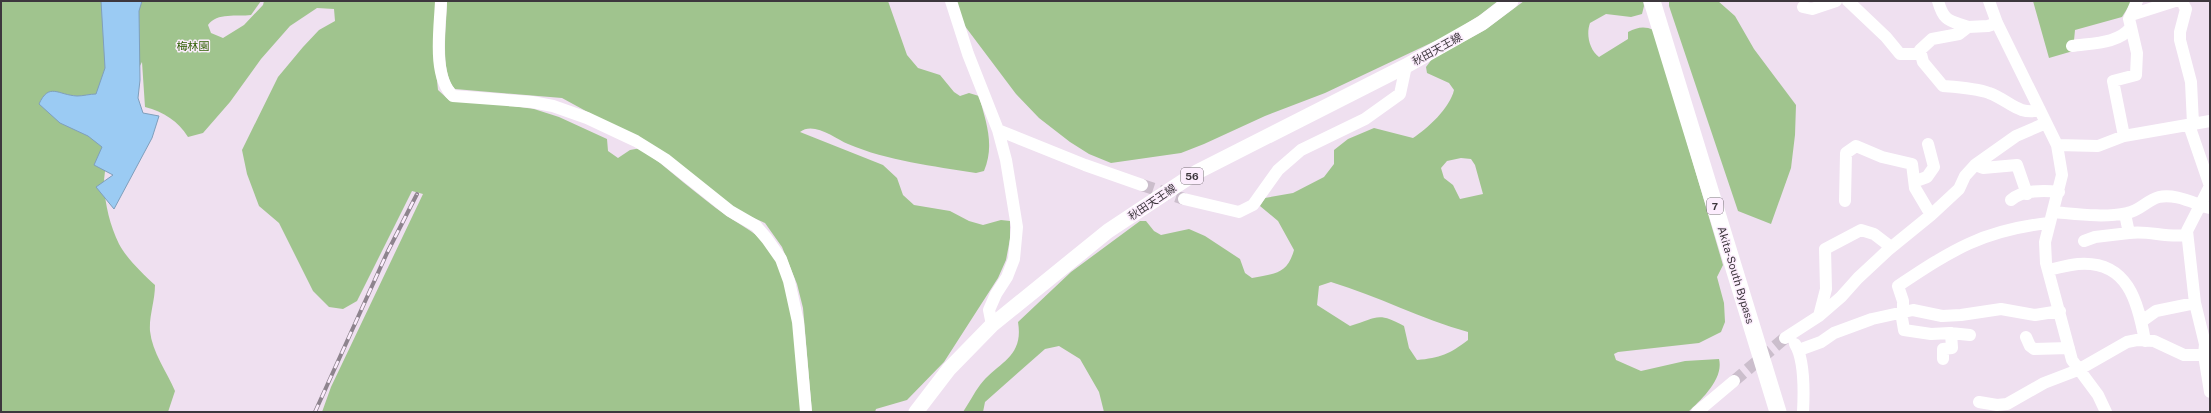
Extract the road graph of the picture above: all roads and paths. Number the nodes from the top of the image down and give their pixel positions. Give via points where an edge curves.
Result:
1 (441, 1) edge
2 (951, 1) edge
3 (1511, 1) edge
4 (1652, 1) edge
5 (1836, 1) edge
6 (1848, 1) edge
7 (1938, 1) edge
8 (1989, 1) edge
9 (2137, 1) edge
10 (2179, 1) edge
11 (1803, 7) dead end
12 (2131, 15) junction
13 (1997, 23) junction
14 (1968, 27) junction
15 (2131, 27) junction
16 (2072, 46) dead end
17 (1921, 54) junction
18 (1406, 66) junction
19 (2040, 110) junction
20 (2210, 121) edge
21 (2046, 123) junction
22 (2191, 125) junction
23 (998, 130) junction
24 (2124, 136) junction
25 (1928, 144) dead end
26 (2057, 145) junction
27 (1975, 165) junction
28 (1916, 181) junction
29 (1142, 185) tunnel mouth
30 (2210, 186) edge
31 (2059, 192) junction
32 (2027, 194) junction
33 (1184, 199) tunnel mouth
34 (2011, 200) dead end
35 (1845, 201) dead end
36 (2204, 206) edge
37 (2125, 214) junction
38 (1931, 215) junction
39 (2051, 217) junction
40 (2129, 233) junction
41 (2187, 235) junction
42 (2084, 241) dead end
43 (1891, 247) junction
44 (2048, 270) junction
45 (2195, 303) junction
46 (2060, 311) junction
47 (1902, 312) junction
48 (1819, 316) junction
49 (2142, 321) junction
50 (2205, 322) edge
51 (992, 325) junction
52 (1951, 333) junction
53 (1970, 335) dead end
54 (2026, 337) dead end
55 (2145, 341) junction
56 (2206, 347) edge
57 (2069, 348) junction
58 (1799, 350) junction
59 (1943, 360) dead end
60 (2078, 370) junction
61 (1734, 381) tunnel mouth
62 (2210, 392) edge
63 (1979, 402) dead end
64 (806, 412) edge
65 (916, 412) edge
66 (1697, 412) edge
67 (1778, 412) edge
68 (1803, 412) edge
69 (2106, 412) edge

1 - 64 street via 440,63 445,88 453,96 532,102 553,106 587,118 636,141 664,159 730,211 756,226 781,259 789,281 798,322
2 - 23 street via 968,54
3 - 18 main road, 秋田天王線 / 56 via 1482,23
4 - 67 highway, Akita-South Bypass / 7
5 - 11 street via 1812,9
6 - 17 street via 1900,54
7 - 14 street via 1943,16
8 - 13 street
9 - 12 street
10 - 12 street
10 - 22 street via 2186,9 2180,40 2191,82
12 - 15 street
13 - 14 street
13 - 19 street
14 - 17 street via 1959,34 1932,39 1920,50
15 - 16 street via 2116,39
15 - 24 street via 2137,53 2136,75 2113,81
17 - 19 street via 1927,68 1943,86 1991,93 2023,111
18 - 33 street via 1400,94 1365,119 1301,150 1278,170 1253,205 1239,212
18 - 51 main road, 秋田天王線 / 56 via 1197,172 1108,231
19 - 21 street
20 - 22 street
21 - 26 street
21 - 27 street via 2016,136
22 - 24 street
22 - 30 street
23 - 29 street
23 - 51 street via 1006,160 1017,227 1014,258 1007,277 988,310
24 - 26 street via 2098,146
25 - 28 street via 1934,167 1927,177
26 - 31 street via 2062,175
27 - 32 street via 1983,168 2017,166
27 - 38 street via 1965,176 1959,189
28 - 35 street via 1912,164 1882,157 1856,146 1846,153
28 - 38 street via 1916,188
30 - 36 street
31 - 32 street
31 - 39 street
32 - 34 street via 2017,195
36 - 37 street via 2174,197 2159,197 2138,211
36 - 41 street via 2186,231
37 - 39 street
37 - 40 street
38 - 43 street
39 - 44 street via 2045,242
39 - 47 street via 1988,235 1945,254 1898,286 1903,301
40 - 41 street via 2140,231 2168,237
40 - 42 street via 2095,237
41 - 45 street
43 - 48 street via 1842,297
43 - 48 street via 1874,234 1861,230 1825,249 1826,289
44 - 46 street
44 - 49 street via 2078,264 2095,264 2112,270 2128,284 2136,299
45 - 49 street via 2156,311
45 - 50 street
46 - 47 street via 2035,315 2001,309 1942,316 1921,310
46 - 57 street
47 - 52 street via 1904,330 1931,334
47 - 58 street via 1872,319 1834,333 1821,342
48 - 58 street via 1787,336
49 - 55 street
50 - 56 street
51 - 65 main road, 秋田天王線 / 56 via 949,369
52 - 53 street
52 - 59 street via 1952,348 1943,349
54 - 57 street via 2034,349
55 - 56 street via 2154,341 2184,355
55 - 60 street via 2127,342
56 - 62 street
57 - 60 street
58 - 68 street
60 - 63 street via 2044,383 2007,404
60 - 69 street via 2098,395
61 - 66 street

